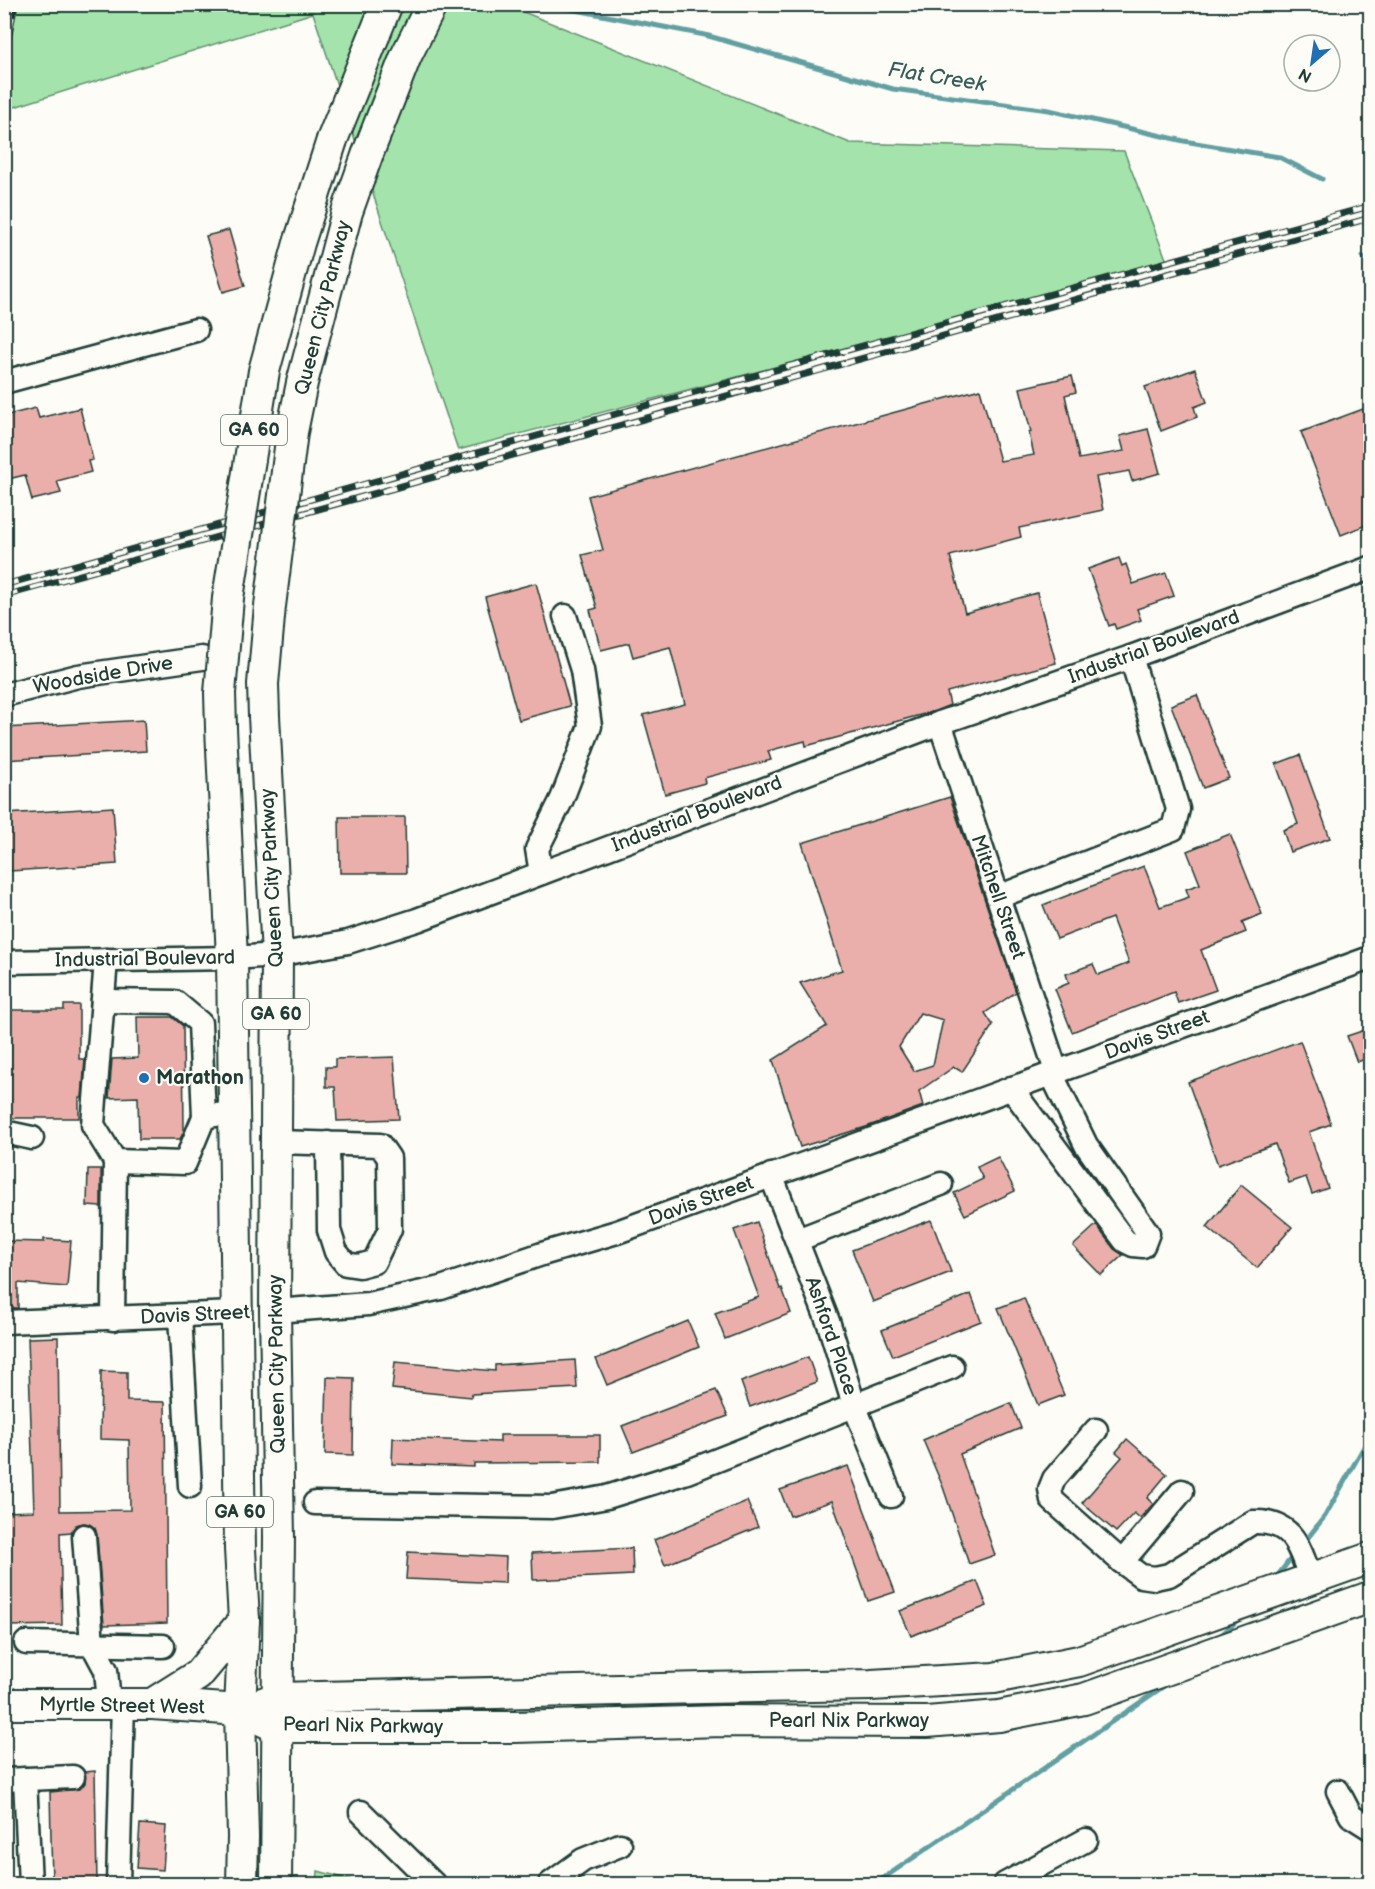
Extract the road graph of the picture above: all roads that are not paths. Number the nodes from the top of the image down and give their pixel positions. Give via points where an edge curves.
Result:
1 (387, 4) edge
2 (432, 4) edge
3 (196, 330) dead end
4 (4, 382) edge
5 (1371, 568) edge
6 (565, 616) dead end
7 (1131, 657) junction
8 (202, 658) dead end
9 (4, 695) edge
10 (940, 723) junction
11 (541, 873) junction
12 (998, 897) junction
13 (277, 955) junction
14 (232, 958) junction
15 (1371, 958) edge
16 (106, 960) junction
17 (4, 962) edge
18 (103, 1001) junction
19 (233, 1046) junction
20 (201, 1049) junction
21 (1053, 1072) junction
22 (1011, 1088) junction
23 (234, 1112) junction
24 (204, 1117) junction
25 (4, 1132) edge
26 (32, 1138) dead end
27 (276, 1142) junction
28 (328, 1143) junction
29 (116, 1161) junction
30 (771, 1175) junction
31 (940, 1184) dead end
32 (797, 1240) junction
33 (275, 1311) junction
34 (236, 1313) junction
35 (180, 1316) junction
36 (113, 1319) junction
37 (4, 1322) edge
38 (952, 1367) dead end
39 (854, 1405) junction
40 (1096, 1430) dead end
41 (190, 1486) dead end
42 (1182, 1491) dead end
43 (891, 1496) dead end
44 (315, 1503) dead end
45 (84, 1536) dead end
46 (1371, 1558) edge
47 (1122, 1562) junction
48 (1311, 1579) junction
49 (1371, 1597) edge
50 (244, 1620) junction
51 (26, 1643) dead end
52 (92, 1644) junction
53 (163, 1646) dead end
54 (128, 1703) junction
55 (4, 1704) edge
56 (240, 1710) junction
57 (277, 1713) junction
58 (73, 1777) dead end
59 (15, 1780) edge
60 (1338, 1791) dead end
61 (360, 1812) dead end
62 (1371, 1828) edge
63 (1086, 1840) dead end
64 (620, 1845) dead end
65 (30, 1884) edge
66 (118, 1884) edge
67 (242, 1884) edge
68 (276, 1884) edge
69 (434, 1884) edge
70 (550, 1884) edge
71 (1005, 1884) edge

1 - 14 main road, Queen City Parkway / GA 60, bridge via 332,140 264,371 228,598 220,693
2 - 13 main road, Queen City Parkway / GA 60, bridge via 406,56 347,212 292,432 263,684
3 - 4 street
5 - 7 street, Industrial Boulevard
6 - 11 street via 582,670 590,726 562,799 537,849
7 - 10 street, Industrial Boulevard
7 - 12 street via 1178,809 1173,829
8 - 9 street, Woodside Drive via 78,676
10 - 11 street, Industrial Boulevard
10 - 12 street, Mitchell Street
11 - 13 street, Industrial Boulevard via 348,942
12 - 21 street, Mitchell Street
13 - 14 street, Industrial Boulevard
13 - 27 main road, Queen City Parkway / GA 60
14 - 16 street, Industrial Boulevard
14 - 19 main road, Queen City Parkway / GA 60
15 - 21 street, Davis Street
16 - 17 street, Industrial Boulevard
16 - 18 street
18 - 20 street via 175,1002 200,1023
18 - 29 street via 93,1125
19 - 20 street
19 - 23 main road, Queen City Parkway / GA 60
20 - 24 street
21 - 22 street, Davis Street
21 - 22 street, Mitchell Street via 1086,1145 1148,1233 1143,1246 1125,1241
22 - 30 street, Davis Street
23 - 24 street
23 - 34 main road, Queen City Parkway / GA 60
24 - 29 street via 185,1163
25 - 26 street
27 - 28 street
27 - 33 main road, Queen City Parkway / GA 60
28 - 28 street via 380,1145 389,1158 390,1229 374,1262 346,1264 336,1252 329,1230
29 - 36 street
30 - 32 street, Ashford Place
30 - 33 street, Davis Street via 617,1232 441,1288 368,1304
31 - 32 street
32 - 39 street, Ashford Place
33 - 34 main road, Davis Street
33 - 57 main road, Queen City Parkway / GA 60
34 - 35 street, Davis Street
34 - 50 main road, Queen City Parkway / GA 60
35 - 36 street, Davis Street
35 - 41 street
36 - 37 street, Davis Street
38 - 39 street
39 - 43 street, Ashford Place
39 - 44 street via 687,1472 580,1503 552,1507
40 - 47 street via 1054,1479 1050,1489 1052,1500
42 - 47 street
45 - 52 street
46 - 48 main road, Pearl Nix Parkway
47 - 48 street via 1141,1576 1169,1575 1253,1522 1269,1521 1293,1537
48 - 57 main road, Pearl Nix Parkway via 1079,1661 994,1678 704,1688
49 - 57 main road, Pearl Nix Parkway via 1084,1699 999,1716 927,1722 722,1721 515,1727
50 - 54 main road via 198,1676
50 - 56 main road, Queen City Parkway / GA 60
51 - 52 street
52 - 53 street
52 - 54 street
54 - 55 main road, Myrtle Street West
54 - 56 main road, Myrtle Street West
54 - 66 street
56 - 57 main road, Pearl Nix Parkway
56 - 67 main road, Queen City Parkway / GA 60
57 - 68 main road, Queen City Parkway / GA 60
58 - 59 street
59 - 65 street
60 - 62 street via 1351,1816
61 - 69 street
63 - 71 street
64 - 70 street via 583,1860

